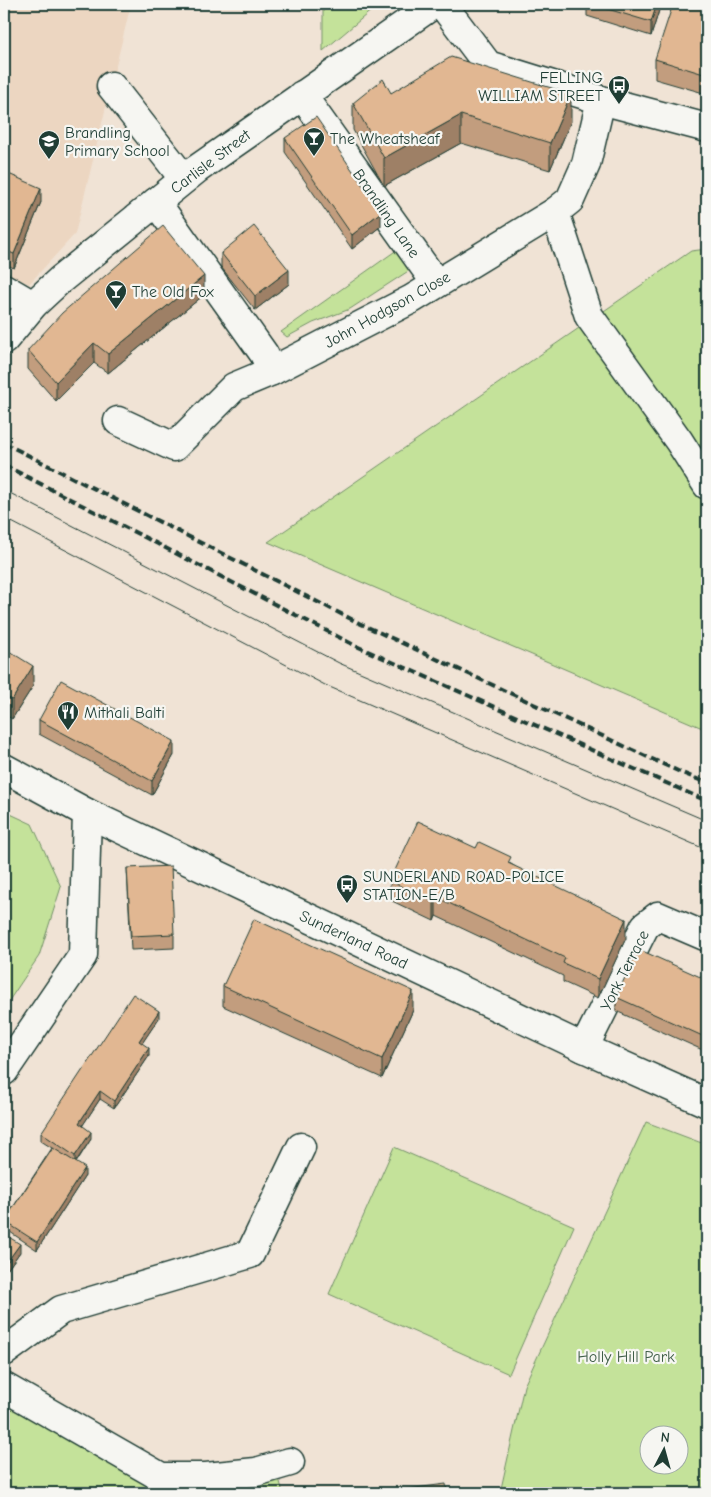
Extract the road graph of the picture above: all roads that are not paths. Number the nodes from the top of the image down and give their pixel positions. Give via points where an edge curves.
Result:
1 (434, 4) edge
2 (442, 4) edge
3 (111, 86) dead end
4 (302, 95) junction
5 (601, 100) junction
6 (707, 128) edge
7 (184, 179) junction
8 (156, 202) junction
9 (555, 212) junction
10 (436, 283) junction
11 (4, 288) edge
12 (33, 305) junction
13 (4, 340) edge
14 (272, 371) junction
15 (118, 421) dead end
16 (707, 485) edge
17 (4, 768) edge
18 (87, 813) junction
19 (707, 937) edge
20 (584, 1048) junction
21 (4, 1071) edge
22 (707, 1103) edge
23 (301, 1147) dead end
24 (4, 1352) edge
25 (4, 1387) edge
26 (290, 1462) dead end

1 - 4 street, Carlisle Street
2 - 5 street via 488,65
3 - 7 street
4 - 7 street, Carlisle Street
4 - 10 street, Brandling Lane
5 - 6 street
5 - 9 street, John Hodgson Close via 586,164 570,200
7 - 8 street, Carlisle Street
8 - 12 street, Carlisle Street
8 - 14 street via 264,354
9 - 10 street, John Hodgson Close
9 - 16 street via 589,316
10 - 14 street, John Hodgson Close via 412,299
11 - 12 street
12 - 13 street, Carlisle Street
14 - 15 street, John Hodgson Close via 234,388 174,447
17 - 18 street, Sunderland Road
18 - 20 street, Sunderland Road
18 - 21 street via 83,955
19 - 20 street, York Terrace via 658,916 645,926
20 - 22 street, Sunderland Road
23 - 24 street via 250,1254 61,1310
25 - 26 street via 162,1477 256,1472

